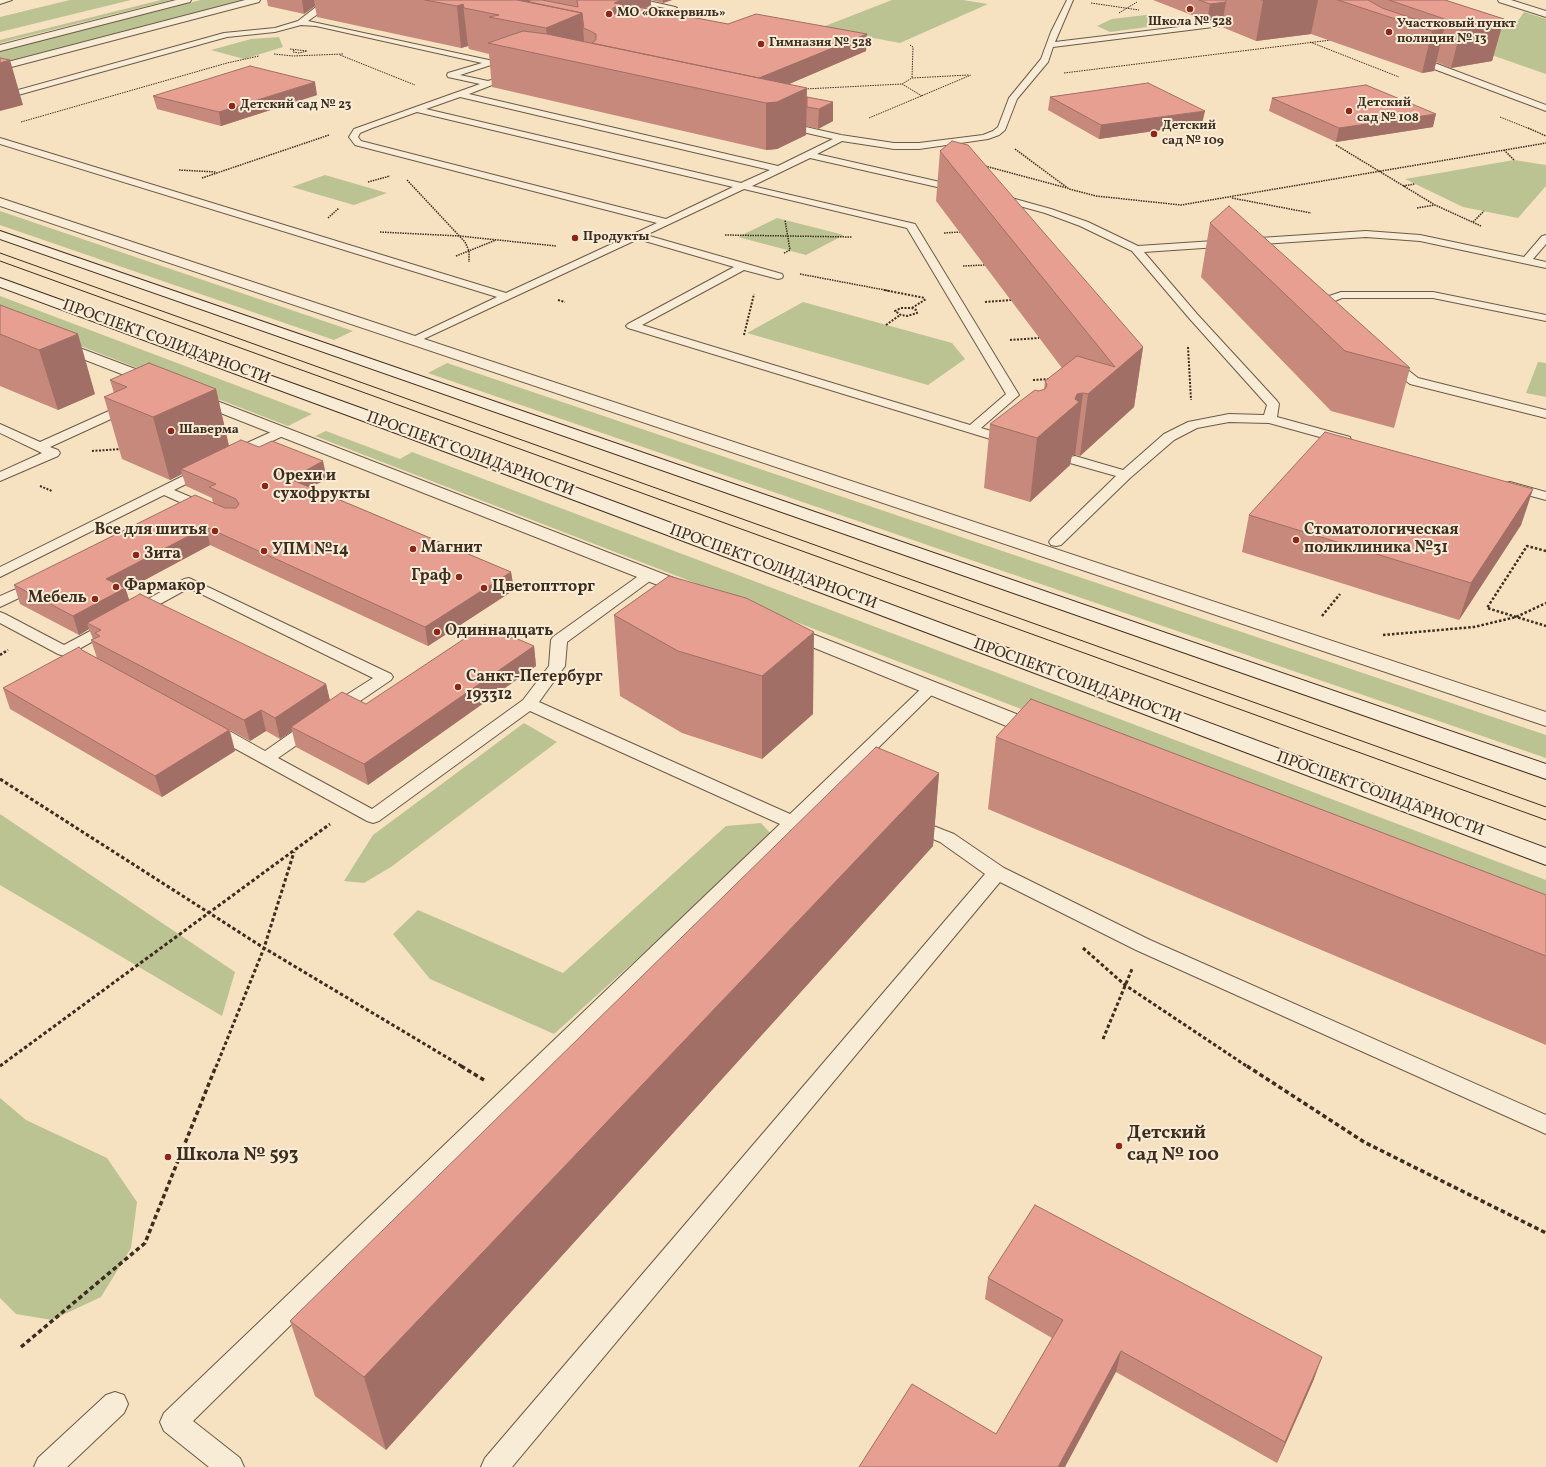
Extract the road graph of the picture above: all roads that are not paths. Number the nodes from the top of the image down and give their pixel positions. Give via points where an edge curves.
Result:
1 (9, 0) edge
2 (187, 0) edge
3 (256, 0) edge
4 (342, 0) edge
5 (641, 0) edge
6 (1070, 0) edge
7 (1502, 0) edge
8 (0, 2) edge
9 (1546, 14) edge
10 (1251, 20) dead end
11 (632, 22) edge
12 (301, 23) junction
13 (1051, 45) junction
14 (0, 48) edge
15 (1405, 55) dead end
16 (489, 62) junction
17 (0, 68) edge
18 (489, 84) junction
19 (460, 94) junction
20 (0, 98) edge
21 (1546, 108) edge
22 (414, 109) junction
23 (778, 124) edge
24 (841, 138) junction
25 (0, 141) edge
26 (809, 155) junction
27 (778, 169) junction
28 (742, 186) junction
29 (967, 191) edge
30 (986, 195) edge
31 (0, 202) edge
32 (667, 222) junction
33 (0, 235) edge
34 (637, 236) junction
35 (1546, 238) edge
36 (1136, 249) junction
37 (1526, 261) junction
38 (1546, 265) edge
39 (748, 268) junction
40 (778, 276) road end
41 (0, 282) edge
42 (507, 297) junction
43 (1546, 318) edge
44 (1337, 319) edge
45 (0, 322) edge
46 (415, 340) junction
47 (1384, 357) edge
48 (173, 389) junction
49 (152, 395) edge
50 (139, 401) edge
51 (1546, 414) edge
52 (1270, 419) junction
53 (0, 428) edge
54 (972, 429) junction
55 (280, 432) junction
56 (1354, 443) edge
57 (1021, 444) edge
58 (40, 447) junction
59 (1075, 460) edge
60 (1125, 475) junction
61 (0, 477) edge
62 (1500, 483) edge
63 (163, 490) junction
64 (1546, 496) edge
65 (194, 504) junction
66 (180, 511) edge
67 (221, 516) edge
68 (1056, 542) dead end
69 (0, 573) edge
70 (649, 575) junction
71 (48, 578) edge
72 (708, 599) edge
73 (0, 602) edge
74 (0, 617) edge
75 (768, 623) edge
76 (930, 688) junction
77 (530, 704) junction
78 (1546, 719) edge
79 (197, 721) edge
80 (1057, 738) edge
81 (266, 758) junction
82 (1546, 772) edge
83 (899, 817) edge
84 (792, 822) junction
85 (1546, 857) edge
86 (996, 873) junction
87 (1546, 1125) edge
88 (116, 1404) dead end
89 (48, 1467) edge
90 (230, 1467) edge
91 (495, 1467) edge

1 - 8 lane
2 - 14 street
3 - 17 street
4 - 12 lane via 328,4
5 - 11 lane via 637,1 673,8
6 - 13 lane
7 - 9 street
10 - 13 lane
12 - 16 lane via 316,24
12 - 20 lane via 275,30 227,35
13 - 24 lane via 1045,60 1013,98 1002,128 996,133 985,137 919,146 894,146
15 - 21 lane
16 - 18 lane via 522,70
16 - 18 lane via 451,75
18 - 19 lane
19 - 22 lane
19 - 27 lane
22 - 28 lane
22 - 32 lane via 358,131 353,137 358,143
23 - 24 lane
24 - 26 lane
25 - 42 lane
26 - 27 lane
26 - 29 lane
27 - 28 lane
28 - 32 lane
28 - 54 lane via 911,226 1013,395
30 - 36 lane via 1048,210
31 - 46 street
32 - 34 lane
33 - 82 street
34 - 39 lane
34 - 42 lane
35 - 37 lane
36 - 37 lane via 1366,234 1420,238
36 - 52 lane via 1273,404
37 - 38 lane
39 - 40 lane
39 - 54 lane via 632,326
41 - 85 street, ПРОСПЕКТ СОЛИДАРНОСТИ
42 - 46 lane
43 - 44 lane via 1433,295 1341,295 1324,301 1325,309
45 - 48 street
46 - 78 street
47 - 51 lane via 1414,381
48 - 49 lane
48 - 55 street
50 - 58 lane
52 - 56 lane
52 - 60 lane via 1229,418 1193,425 1169,437
53 - 58 lane
54 - 57 lane
55 - 63 lane
55 - 70 street
58 - 61 lane via 53,453
59 - 60 lane
60 - 68 lane
62 - 64 lane
63 - 65 lane
63 - 69 lane
65 - 66 lane
65 - 67 lane
70 - 72 street
70 - 77 lane via 559,640 557,666
71 - 73 lane
74 - 81 lane via 64,651 189,582 385,677
75 - 76 street
76 - 80 street
76 - 84 lane via 836,789
77 - 81 lane via 373,817
77 - 84 lane
79 - 81 lane
83 - 86 lane via 947,838
84 - 90 lane via 173,1422
86 - 87 lane via 1143,944
86 - 91 lane
88 - 89 lane

